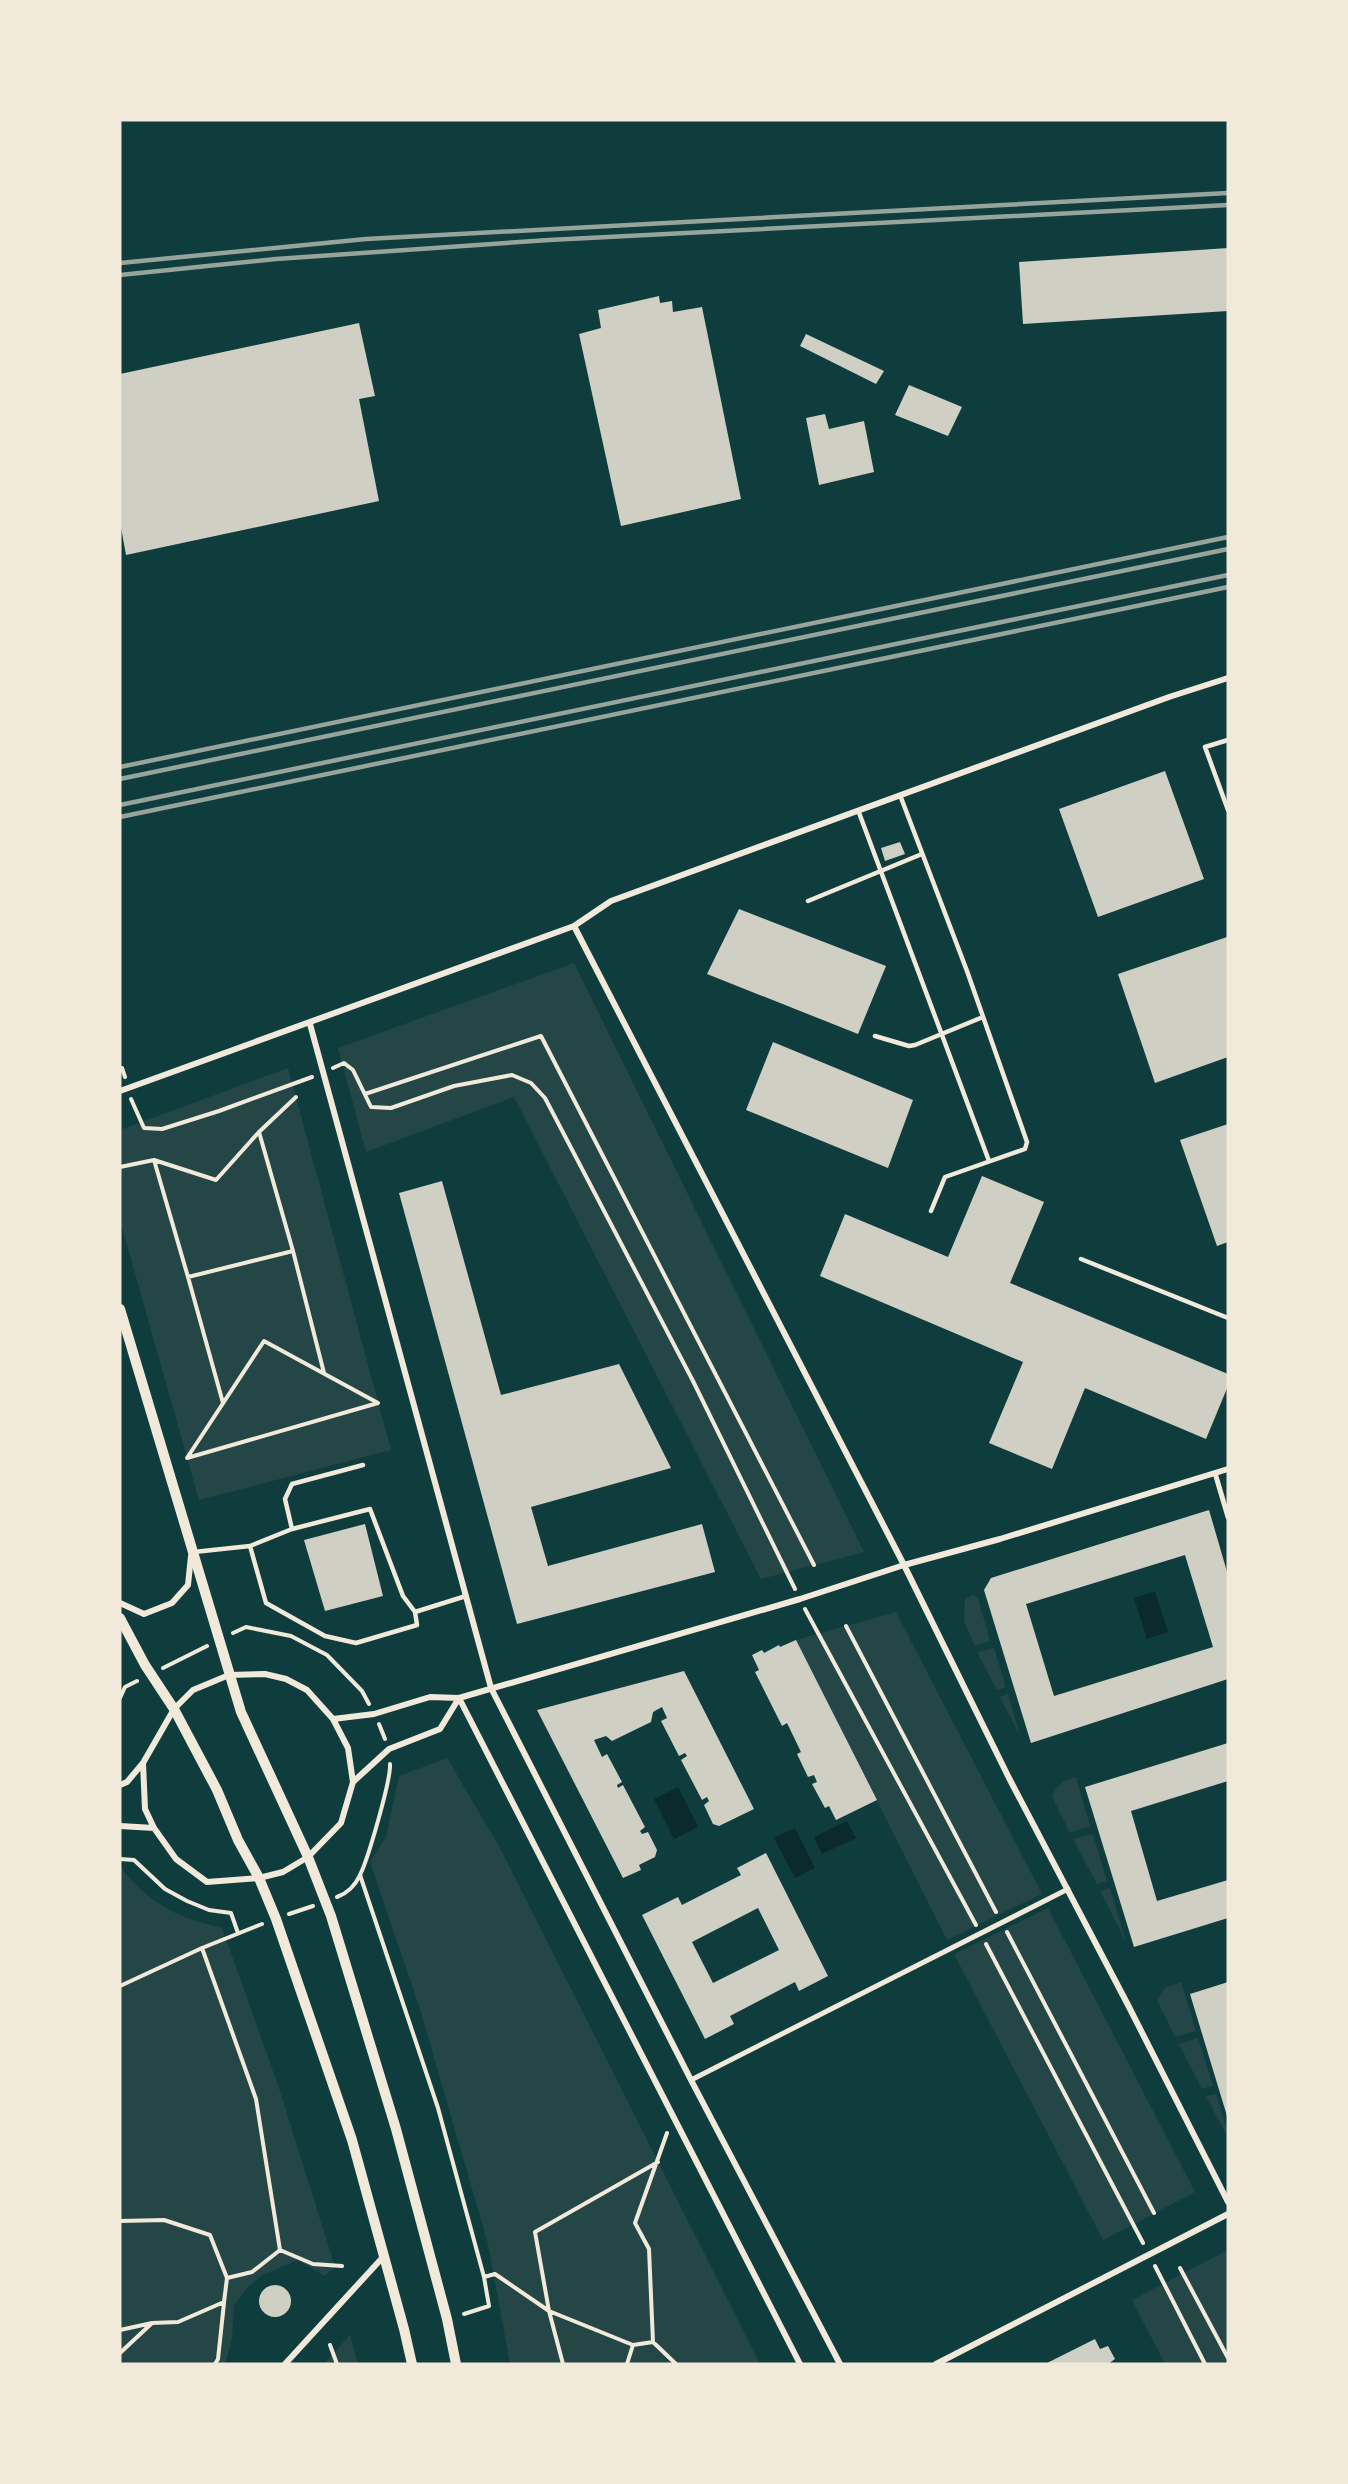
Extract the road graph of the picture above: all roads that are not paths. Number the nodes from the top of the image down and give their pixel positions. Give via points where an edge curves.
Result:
1 (1228, 678) edge
2 (1228, 740) edge
3 (900, 795) junction
4 (858, 810) junction
5 (1228, 810) edge
6 (922, 854) junction
7 (881, 871) junction
8 (808, 901) dead end
9 (573, 926) junction
10 (983, 1017) junction
11 (310, 1024) junction
12 (942, 1035) junction
13 (875, 1036) dead end
14 (120, 1091) edge
15 (989, 1161) junction
16 (931, 1211) dead end
17 (1081, 1259) dead end
18 (120, 1309) edge
19 (1228, 1318) edge
20 (363, 1465) dead end
21 (1228, 1469) edge
22 (1215, 1473) junction
23 (1228, 1516) edge
24 (292, 1529) junction
25 (250, 1546) junction
26 (191, 1552) junction
27 (904, 1565) junction
28 (466, 1596) junction
29 (120, 1603) edge
30 (415, 1612) junction
31 (120, 1618) edge
32 (229, 1675) junction
33 (491, 1688) junction
34 (459, 1698) junction
35 (174, 1709) junction
36 (333, 1719) junction
37 (143, 1763) junction
38 (353, 1782) junction
39 (120, 1785) edge
40 (120, 1826) edge
41 (154, 1828) junction
42 (308, 1857) junction
43 (259, 1878) junction
44 (1068, 1889) junction
45 (690, 2080) junction
46 (1225, 2188) edge
47 (1228, 2202) edge
48 (1228, 2214) edge
49 (385, 2255) junction
50 (285, 2364) edge
51 (412, 2364) edge
52 (456, 2364) edge
53 (800, 2364) edge
54 (840, 2364) edge
55 (936, 2364) edge

1 - 3 street
2 - 5 lane via 1205,747
3 - 4 street
3 - 6 lane
4 - 7 lane
4 - 9 street via 611,901
6 - 7 lane
6 - 10 lane
7 - 8 lane
7 - 12 lane
9 - 11 street
9 - 27 street
10 - 12 lane
10 - 15 lane via 1027,1142 1025,1149
11 - 14 street
11 - 28 street
12 - 13 lane via 909,1046
12 - 15 lane
15 - 16 lane via 945,1177
17 - 19 lane
18 - 26 street
20 - 24 lane via 292,1484 285,1499
21 - 22 street
22 - 23 street
22 - 27 street
24 - 25 lane
24 - 30 lane via 370,1509 403,1596
25 - 26 lane
25 - 30 lane via 266,1603 325,1636 356,1643 417,1625
26 - 29 street via 188,1585 172,1603 144,1614
26 - 32 street
27 - 33 street
27 - 44 street
28 - 30 lane
28 - 33 street
31 - 35 street
32 - 35 street via 193,1690
32 - 36 street via 265,1674 286,1679 307,1690
32 - 42 street via 241,1712
33 - 34 street
33 - 45 street
34 - 36 street via 430,1697 374,1714
34 - 38 street via 440,1729 389,1749
34 - 53 street
35 - 37 street
35 - 43 street
36 - 38 street via 348,1749
37 - 39 street
37 - 41 street via 145,1809
38 - 42 street via 341,1823
40 - 41 street
41 - 43 street via 176,1859 207,1882
42 - 43 street via 283,1872
42 - 52 street via 326,1901 396,2129
43 - 49 street via 352,2140
44 - 45 street
44 - 46 street
45 - 54 street
46 - 47 street
48 - 55 street
49 - 50 street
49 - 51 street

